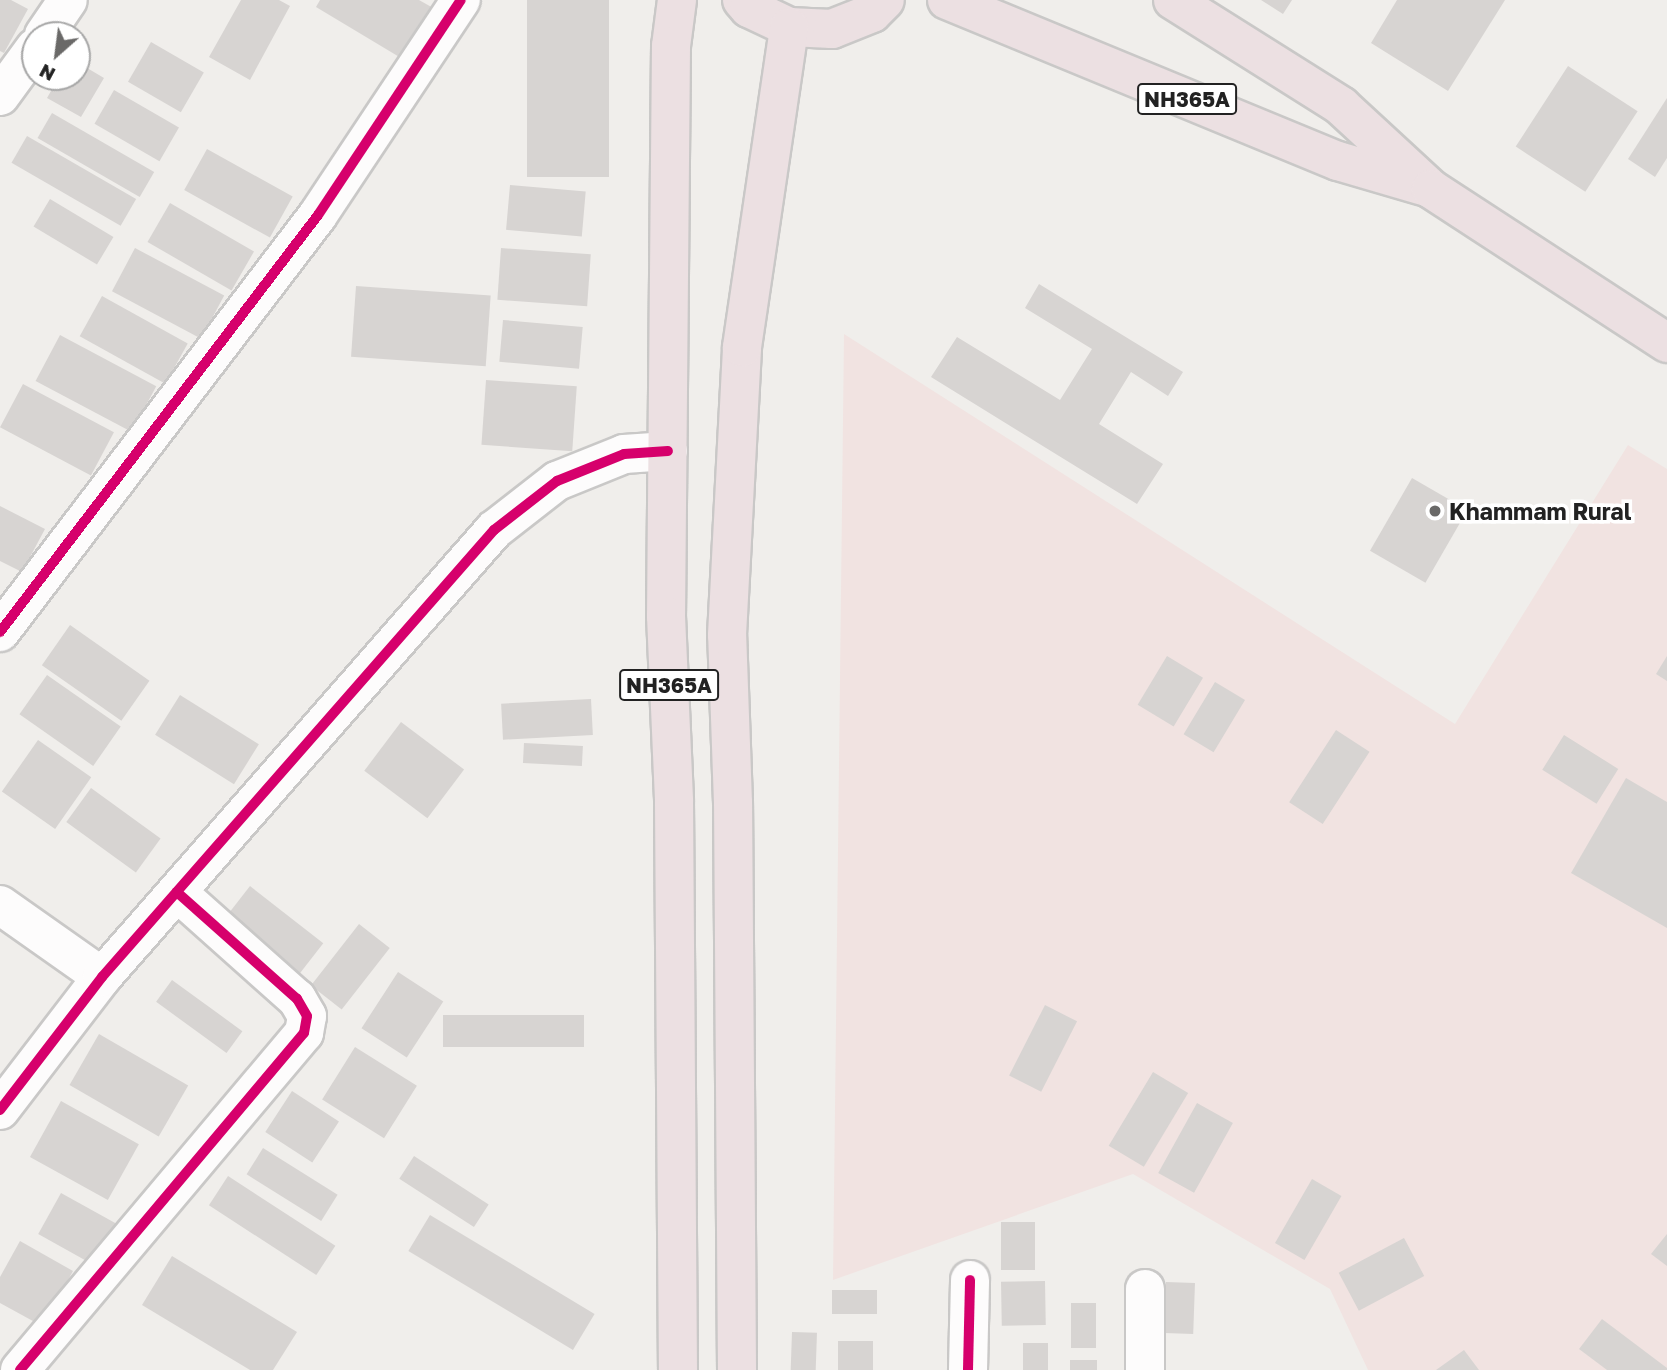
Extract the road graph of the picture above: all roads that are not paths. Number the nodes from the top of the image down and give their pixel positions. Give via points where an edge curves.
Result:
1 (68, 0) edge
2 (461, 0) edge
3 (677, 0) edge
4 (742, 0) edge
5 (885, 0) edge
6 (947, 0) edge
7 (1173, 0) edge
8 (54, 21) edge
9 (789, 27) junction
10 (21, 67) edge
11 (0, 96) edge
12 (1432, 189) junction
13 (1667, 342) edge
14 (668, 451) junction
15 (0, 632) edge
16 (177, 892) junction
17 (0, 905) edge
18 (102, 976) junction
19 (0, 1110) edge
20 (970, 1280) dead end
21 (1145, 1289) dead end
22 (20, 1370) edge
23 (678, 1370) edge
24 (737, 1370) edge
25 (968, 1370) edge
26 (1145, 1370) edge

1 - 8 street
2 - 15 street via 318,215
3 - 14 highway, NH365A via 671,46
4 - 9 highway
5 - 9 highway via 872,13 832,29
6 - 12 highway, NH365A via 1338,161
7 - 12 highway, NH365A via 1341,106
9 - 24 highway, NH365A via 741,347 727,635 733,803
10 - 11 street
12 - 13 highway, NH365A
14 - 16 street via 624,454 557,481 494,530
14 - 23 highway, NH365A via 666,616 674,802
16 - 18 street
16 - 22 street via 297,999 307,1016 304,1033
17 - 18 street
18 - 19 street
20 - 25 street
21 - 26 street

